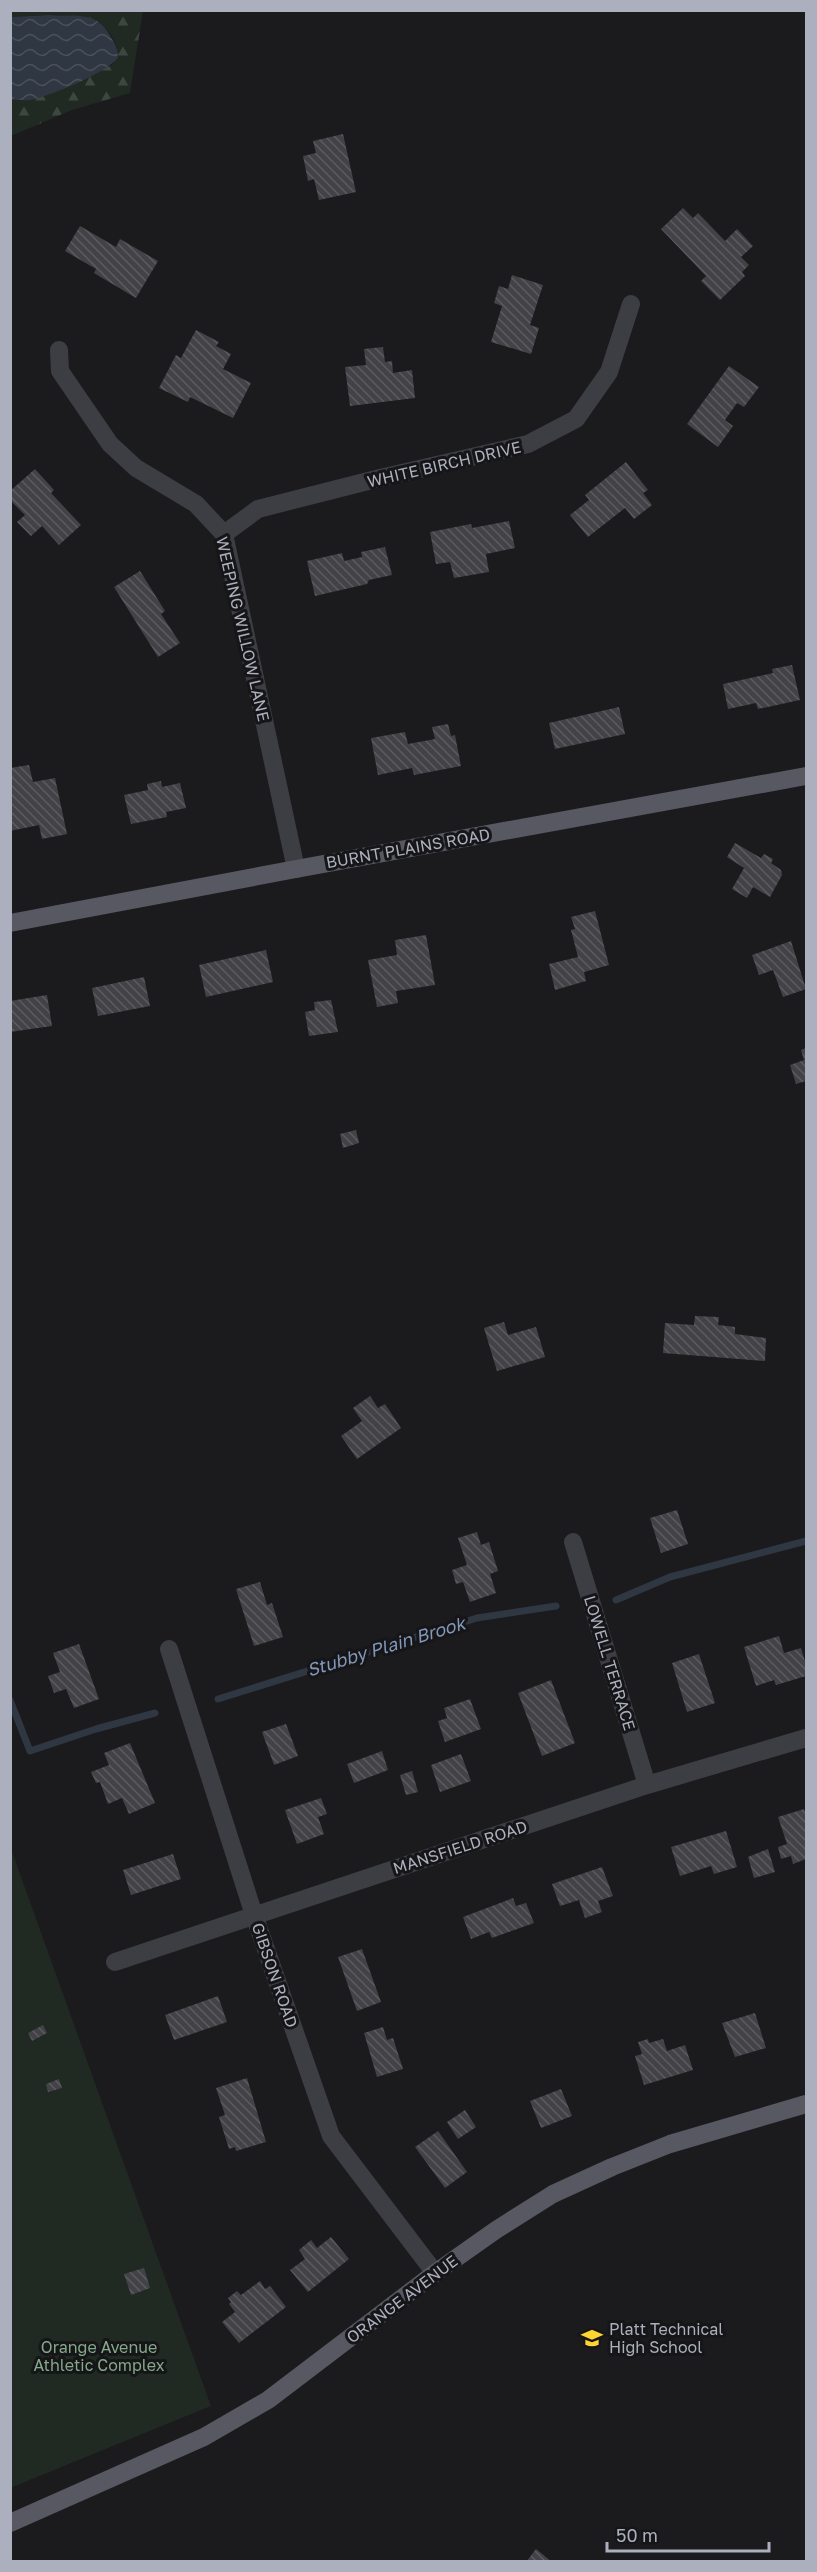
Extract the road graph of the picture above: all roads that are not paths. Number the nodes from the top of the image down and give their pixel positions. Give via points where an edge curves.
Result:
1 (631, 304) dead end
2 (59, 350) dead end
3 (224, 534) junction
4 (807, 776) edge
5 (296, 868) junction
6 (10, 924) edge
7 (573, 1542) dead end
8 (169, 1649) dead end
9 (807, 1738) edge
10 (647, 1785) junction
11 (254, 1915) junction
12 (115, 1962) dead end
13 (807, 2104) edge
14 (435, 2273) junction
15 (10, 2523) edge

1 - 3 street, WHITE BIRCH DRIVE via 609,372 576,419 528,444 258,509
2 - 3 street, WEEPING WILLOW LANE via 60,371 110,444 136,468 196,504
3 - 5 street, WEEPING WILLOW LANE
4 - 5 main road, BURNT PLAINS ROAD
5 - 6 main road, BURNT PLAINS ROAD
7 - 10 street, LOWELL TERRACE
8 - 11 street, GIBSON ROAD
9 - 10 street, MANSFIELD ROAD
10 - 11 street, MANSFIELD ROAD
11 - 12 street, MANSFIELD ROAD
11 - 14 street, GIBSON ROAD via 331,2136
13 - 14 main road, ORANGE AVENUE via 670,2144 612,2167 553,2194
14 - 15 main road, ORANGE AVENUE via 268,2400 204,2437

